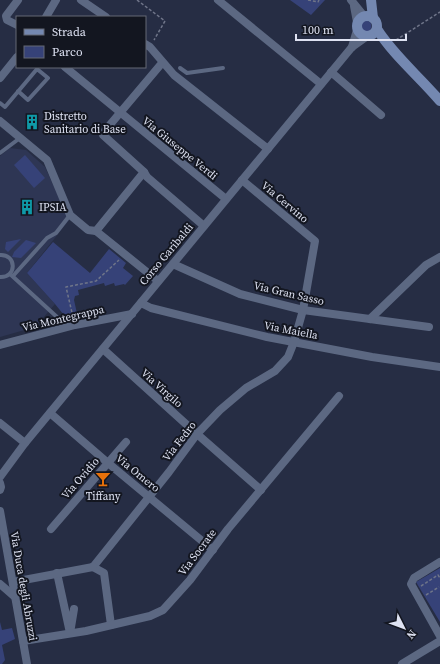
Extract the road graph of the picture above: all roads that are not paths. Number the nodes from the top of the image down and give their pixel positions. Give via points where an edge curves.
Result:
1 (18, 0) edge
2 (56, 0) edge
3 (81, 0) edge
4 (218, 0) edge
5 (352, 2) edge
6 (47, 16) edge
7 (105, 16) edge
8 (363, 20) junction
9 (15, 24) edge
10 (371, 34) junction
11 (147, 46) edge
12 (352, 47) junction
13 (16, 58) edge
14 (162, 63) junction
15 (66, 68) edge
16 (180, 68) dead end
17 (223, 68) dead end
18 (331, 72) junction
19 (0, 78) edge
20 (322, 84) junction
21 (18, 91) junction
22 (440, 100) edge
23 (0, 103) edge
24 (120, 113) junction
25 (381, 115) dead end
26 (0, 121) edge
27 (21, 138) junction
28 (268, 149) junction
29 (0, 153) edge
30 (144, 172) junction
31 (242, 180) junction
32 (226, 199) junction
33 (70, 215) junction
34 (204, 226) junction
35 (96, 231) junction
36 (315, 241) joint
37 (0, 255) edge
38 (440, 257) edge
39 (173, 264) junction
40 (12, 275) junction
41 (0, 277) edge
42 (158, 281) junction
43 (141, 303) junction
44 (303, 310) junction
45 (132, 314) junction
46 (370, 319) junction
47 (72, 326) junction
48 (429, 327) dead end
49 (294, 342) junction
50 (0, 345) edge
51 (103, 349) junction
52 (440, 367) edge
53 (339, 396) dead end
54 (50, 413) junction
55 (0, 423) edge
56 (197, 434) junction
57 (126, 442) dead end
58 (25, 443) junction
59 (108, 463) junction
60 (0, 478) edge
61 (0, 483) edge
62 (0, 490) edge
63 (261, 490) junction
64 (149, 496) junction
65 (0, 511) edge
66 (51, 529) dead end
67 (213, 550) junction
68 (440, 562) edge
69 (93, 567) junction
70 (57, 573) junction
71 (13, 582) junction
72 (0, 584) edge
73 (15, 597) junction
74 (74, 609) dead end
75 (111, 625) junction
76 (70, 633) junction
77 (440, 636) edge
78 (23, 641) junction
79 (440, 641) edge
80 (27, 664) edge
81 (402, 664) edge

1 - 9 street via 6,16
2 - 6 street
3 - 7 street
4 - 20 street
5 - 8 street
8 - 10 street via 376,23
8 - 10 street via 360,35
8 - 12 street, Corso Garibaldi
10 - 12 street, Corso Garibaldi
10 - 22 street via 388,46
11 - 14 street
12 - 18 street, Corso Garibaldi
13 - 19 street
14 - 24 street
14 - 28 street
15 - 24 street, Via Giuseppe Verdi
16 - 17 lane via 187,73
18 - 20 street, Corso Garibaldi
18 - 25 street
20 - 28 street, Corso Garibaldi
21 - 21 lane via 28,100 48,78 37,69
21 - 23 lane via 5,107
24 - 30 street via 103,133 104,136
24 - 32 street, Via Giuseppe Verdi
26 - 27 street
27 - 29 lane
27 - 33 street via 47,160
28 - 31 street, Corso Garibaldi
30 - 34 street
30 - 35 street
31 - 32 street, Corso Garibaldi
31 - 36 street, Via Cervino
32 - 34 street, Corso Garibaldi
33 - 35 street via 88,230
33 - 40 lane via 56,233 47,238
34 - 39 street, Corso Garibaldi
35 - 42 street
36 - 44 street, Via Fedro
37 - 40 lane via 12,260
38 - 46 street via 426,265
39 - 42 street, Corso Garibaldi
39 - 44 street, Via Gran Sasso via 240,294
40 - 41 lane
40 - 47 lane
42 - 43 street, Corso Garibaldi
43 - 45 street, Corso Garibaldi
43 - 49 street, Via Maiella via 151,308
44 - 46 street, Via Gran Sasso
44 - 49 street, Via Fedro
45 - 47 street, Via Montegrappa
45 - 51 street, Corso Garibaldi
46 - 48 street, Via Gran Sasso
47 - 50 street, Via Montegrappa
49 - 52 street, Via Maiella
49 - 56 street, Via Fedro via 288,357 275,371 246,388
51 - 54 street, Corso Garibaldi
51 - 56 street, Via Virgilo
53 - 63 street, Via Socrate
54 - 58 street, Corso Garibaldi
54 - 59 street, Via Omero
55 - 58 street
56 - 63 street, Via Virgilo
56 - 64 street, Via Fedro
57 - 59 street, Via Ovidio
58 - 60 street, Corso Garibaldi
59 - 64 street, Via Omero
59 - 66 street, Via Ovidio
61 - 62 street
63 - 67 street, Via Socrate
64 - 67 street, Via Omero
64 - 69 street, Via Fedro
65 - 71 street, Via Duca degli Abruzzi
67 - 75 street, Via Socrate via 163,610 150,616
68 - 77 street via 414,578 411,584
69 - 70 street
69 - 75 street via 104,573
70 - 71 street
70 - 76 street
71 - 73 street, Via Duca degli Abruzzi
72 - 73 street
73 - 78 street, Via Duca degli Abruzzi
74 - 76 street
75 - 76 street, Via Socrate
76 - 78 street, Via Socrate
78 - 80 street, Via Duca degli Abruzzi
79 - 81 street

